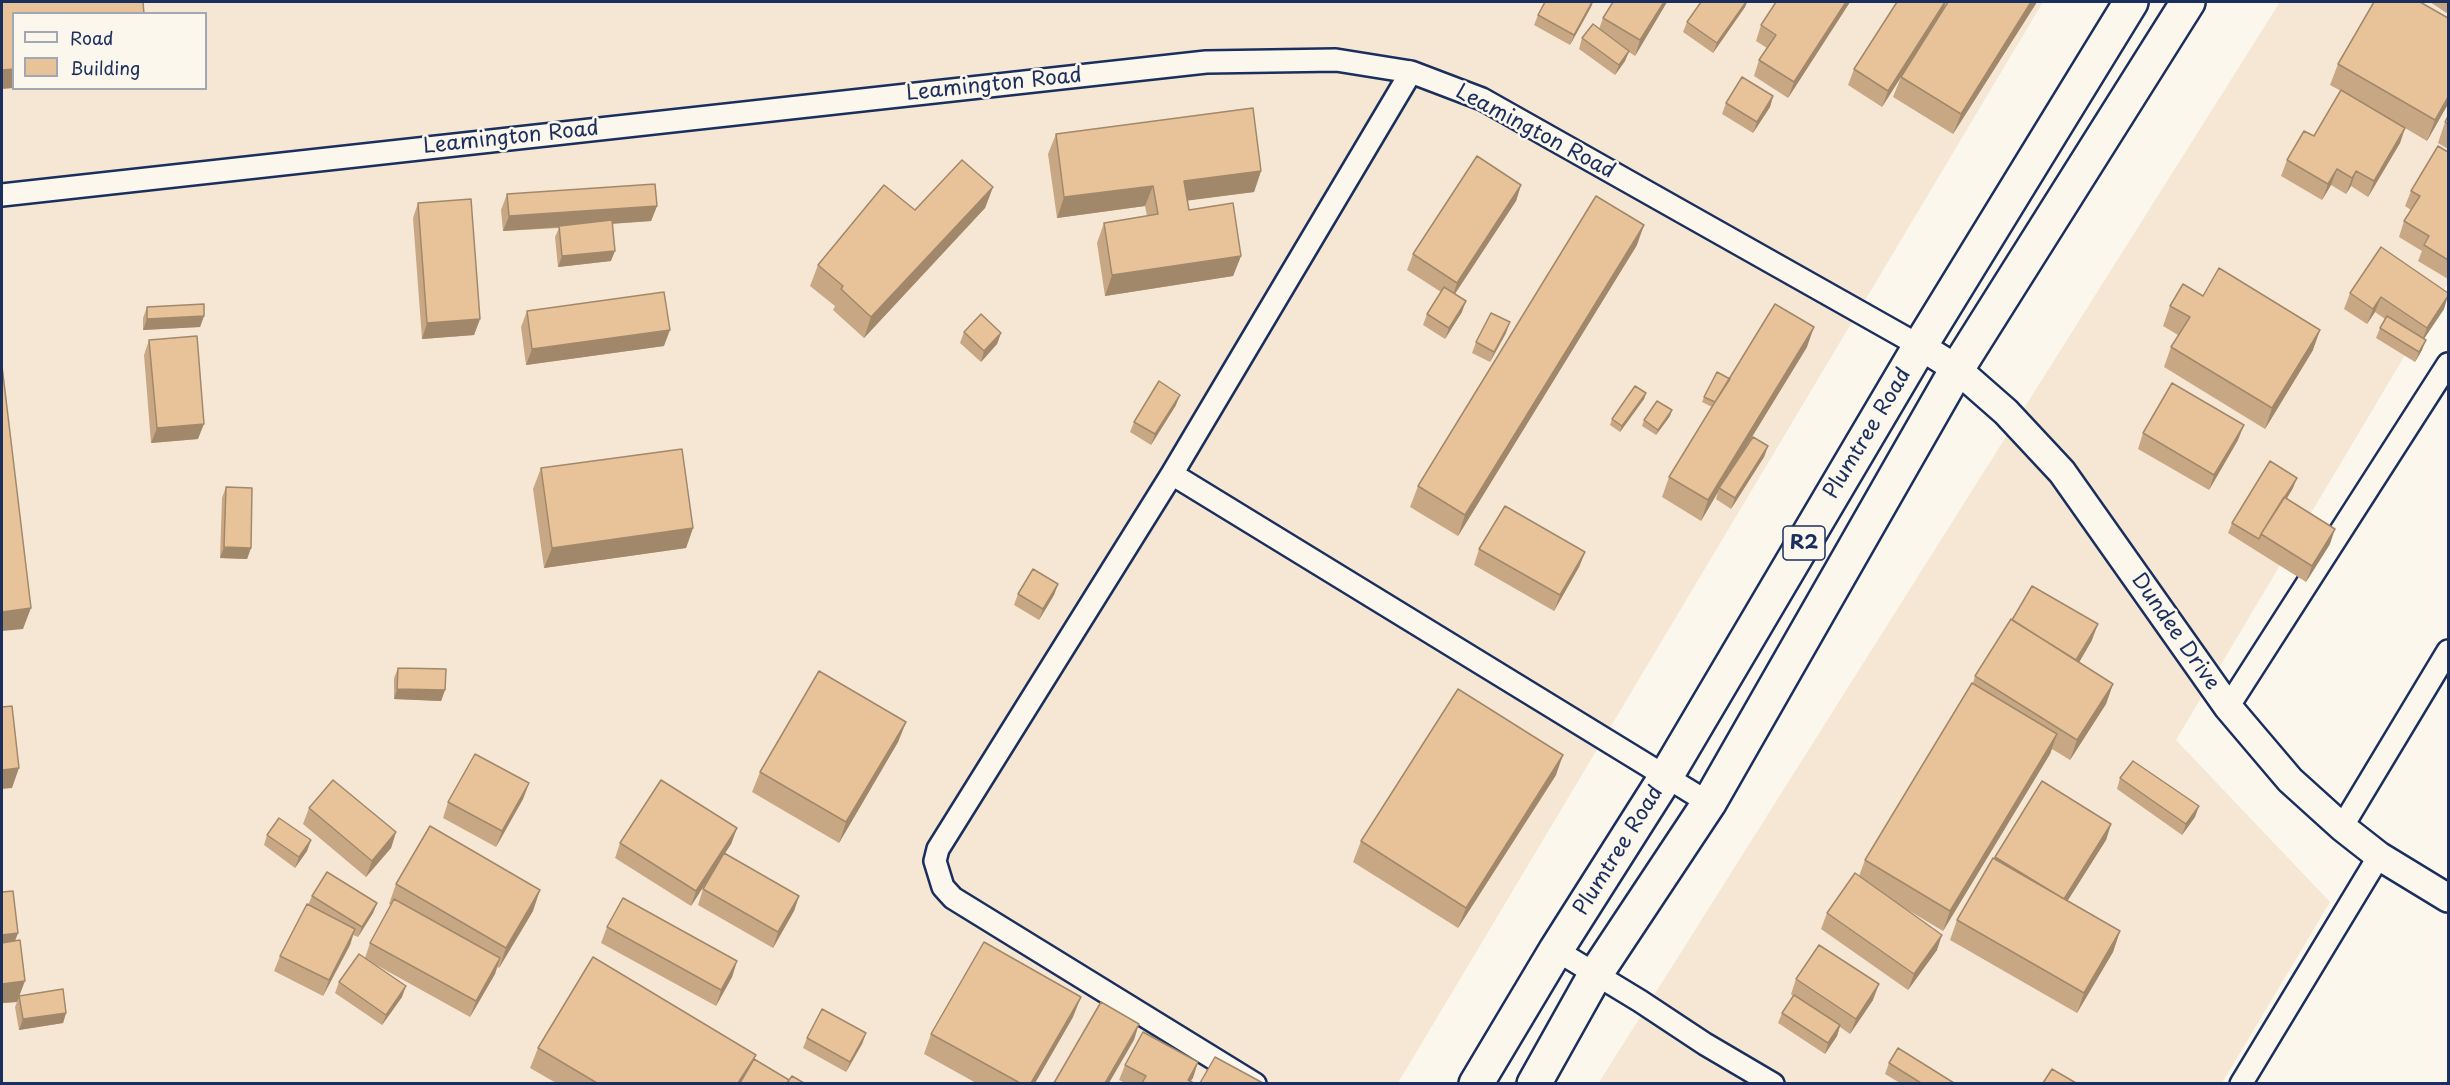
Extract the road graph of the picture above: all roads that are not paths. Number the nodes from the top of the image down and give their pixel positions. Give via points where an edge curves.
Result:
1 (2131, 2) edge
2 (2188, 2) edge
3 (1411, 72) junction
4 (2, 195) edge
5 (1920, 346) junction
6 (2448, 364) edge
7 (1958, 369) junction
8 (1172, 474) junction
9 (2448, 651) edge
10 (2228, 706) junction
11 (1665, 778) junction
12 (1709, 802) junction
13 (2342, 827) junction
14 (2379, 856) junction
15 (2448, 898) edge
16 (1556, 950) junction
17 (1595, 975) junction
18 (1255, 1083) edge
19 (1476, 1083) edge
20 (1534, 1083) edge
21 (1773, 1083) edge
22 (2241, 1083) edge

1 - 5 highway, Plumtree Road / R2
2 - 7 highway, Plumtree Road / R2
3 - 4 street, Leamington Road via 1336,60 1206,62
3 - 5 street, Leamington Road via 1482,99
3 - 8 street
5 - 7 street, Dundee Drive
5 - 11 highway, Plumtree Road / R2
6 - 10 street
7 - 10 street, Dundee Drive via 2006,412 2062,472
7 - 12 highway, Plumtree Road / R2
8 - 11 street
8 - 18 street via 938,849 935,861 943,887 953,898
9 - 13 street
10 - 13 street, Dundee Drive via 2290,780
11 - 12 street
11 - 16 highway, Plumtree Road / R2
12 - 17 highway, Plumtree Road / R2
13 - 14 street, Dundee Drive
14 - 15 street, Dundee Drive
14 - 22 street
16 - 17 street
16 - 19 highway, Plumtree Road / R2
17 - 20 highway, Plumtree Road / R2
17 - 21 street

